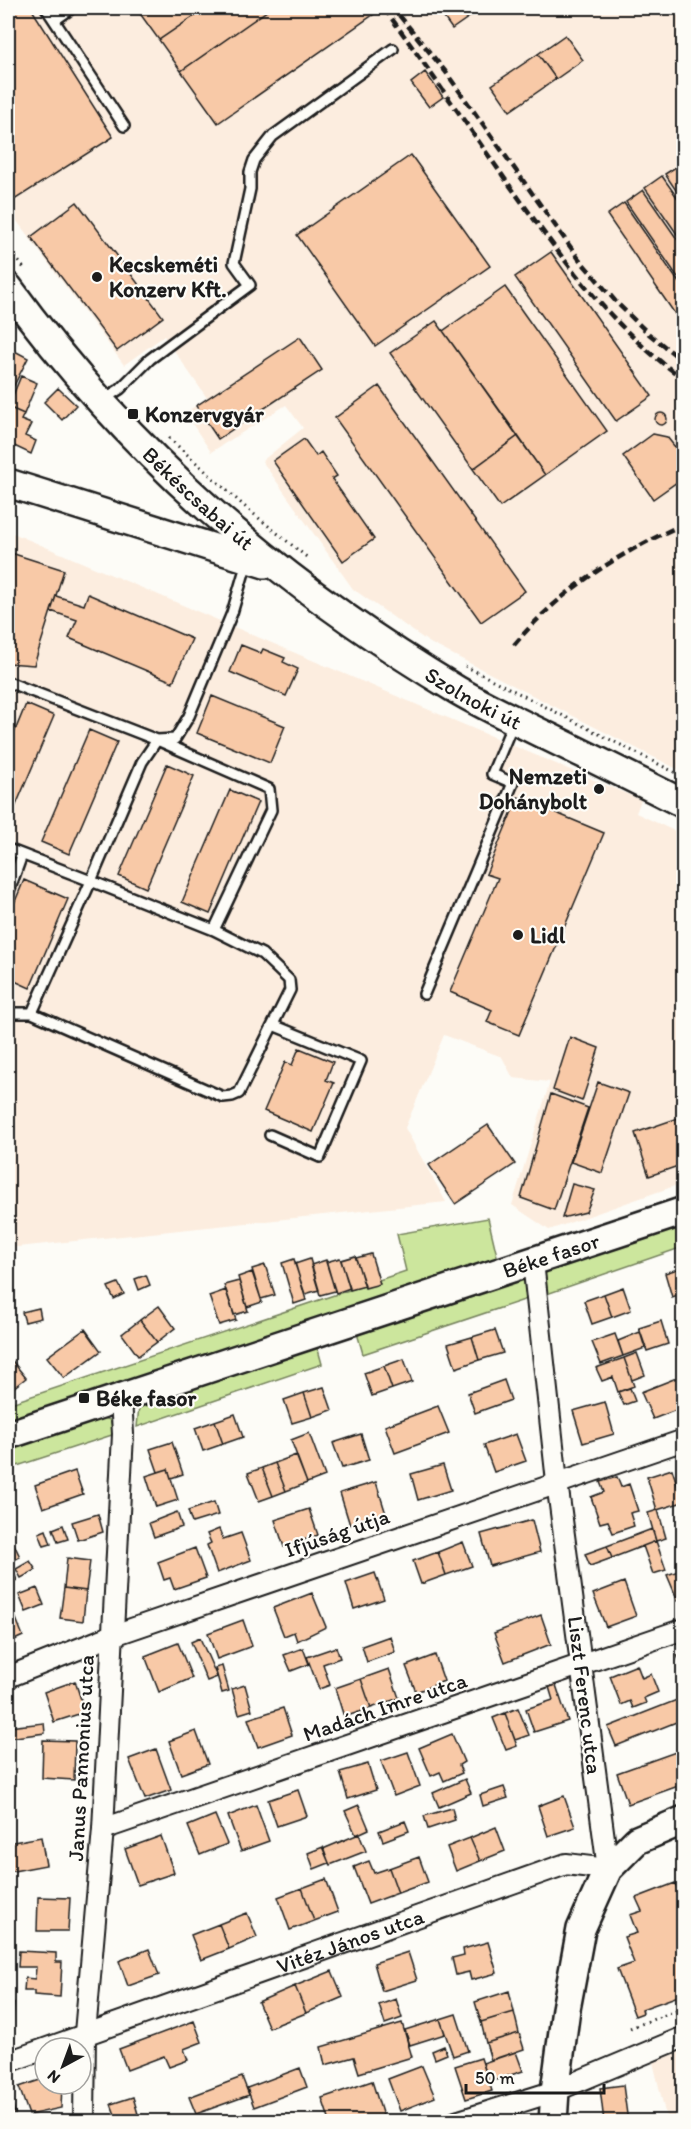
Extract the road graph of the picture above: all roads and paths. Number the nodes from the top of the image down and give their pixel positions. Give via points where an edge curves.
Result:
1 (46, 8) edge
2 (72, 8) edge
3 (55, 20) junction
4 (393, 49) dead end
5 (124, 126) dead end
6 (8, 247) edge
7 (18, 281) edge
8 (99, 402) junction
9 (165, 434) dead end
10 (8, 483) edge
11 (248, 559) junction
12 (313, 563) dead end
13 (278, 568) junction
14 (456, 661) dead end
15 (9, 685) edge
16 (514, 720) junction
17 (157, 740) junction
18 (684, 776) edge
19 (684, 804) edge
20 (8, 849) edge
21 (22, 855) junction
22 (91, 881) junction
23 (8, 894) edge
24 (214, 930) junction
25 (424, 994) dead end
26 (32, 1012) junction
27 (8, 1013) edge
28 (273, 1025) junction
29 (270, 1135) dead end
30 (684, 1211) edge
31 (532, 1262) junction
32 (121, 1397) junction
33 (8, 1435) edge
34 (684, 1440) edge
35 (557, 1482) junction
36 (684, 1629) edge
37 (111, 1636) junction
38 (581, 1665) junction
39 (8, 1677) edge
40 (684, 1820) edge
41 (103, 1829) junction
42 (676, 1846) dead end
43 (684, 1866) edge
44 (608, 1869) junction
45 (684, 2008) edge
46 (630, 2028) dead end
47 (85, 2033) junction
48 (684, 2037) edge
49 (8, 2062) edge
50 (555, 2091) junction
51 (84, 2121) edge
52 (456, 2121) edge
53 (553, 2121) edge

1 - 3 lane
2 - 3 lane
3 - 5 lane
4 - 8 lane via 273,136 254,160 234,263 250,285
6 - 7 path
7 - 8 street, Békéscsabai út via 66,364
8 - 13 street, Békéscsabai út via 223,524
9 - 12 path
10 - 11 street
11 - 13 street
11 - 17 lane via 232,613 189,716 176,739
13 - 16 street, Szolnoki út via 345,619
14 - 18 path
15 - 17 lane
16 - 19 street, Szolnoki út
16 - 25 lane via 492,774 513,783
17 - 22 lane via 142,762
17 - 24 lane via 268,789 271,810
20 - 21 lane
21 - 22 lane
21 - 23 lane
22 - 24 lane
22 - 26 lane
24 - 28 lane via 262,954 289,980 290,990
26 - 27 lane
26 - 28 lane via 223,1097 243,1088
28 - 29 lane via 361,1061 320,1156
30 - 31 street, Béke fasor
31 - 32 street, Béke fasor
31 - 35 street, Liszt Ferenc utca
32 - 33 street, Béke fasor
32 - 37 street, Janus Pannonius utca via 123,1434
34 - 35 street, Ifjúság útja
35 - 37 street, Ifjúság útja
35 - 38 street, Liszt Ferenc utca
36 - 38 street, Madách Imre utca
37 - 39 street, Ifjúság útja
37 - 41 street, Janus Pannonius utca
38 - 41 street, Madách Imre utca
38 - 44 street, Liszt Ferenc utca
40 - 44 street via 637,1840
41 - 47 street, Janus Pannonius utca
42 - 43 path
44 - 47 street, Vitéz János utca via 566,1864
44 - 50 street via 581,1929
45 - 46 path
47 - 49 street, Vitéz János utca
47 - 51 street, Janus Pannonius utca
48 - 50 street
50 - 52 street
50 - 53 street

